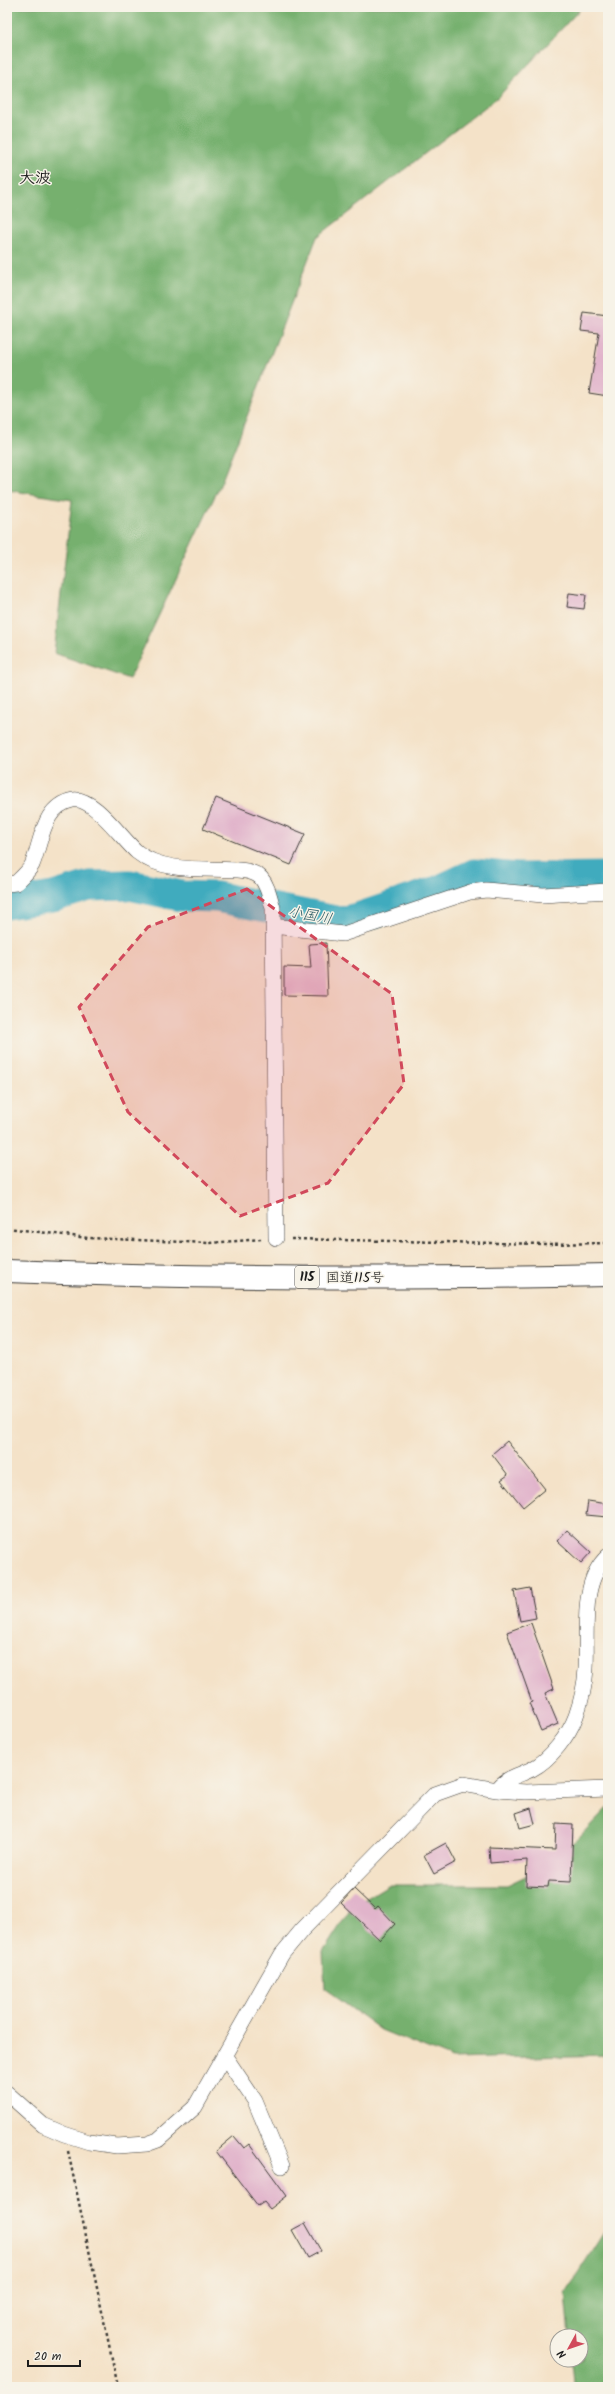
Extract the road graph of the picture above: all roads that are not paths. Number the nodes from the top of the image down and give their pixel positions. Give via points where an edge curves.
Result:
1 (7, 884) edge
2 (608, 891) edge
3 (274, 926) junction
4 (276, 1238) road end
5 (7, 1271) edge
6 (608, 1275) edge
7 (608, 1556) edge
8 (608, 1788) edge
9 (496, 1790) junction
10 (224, 2055) junction
11 (7, 2092) edge
12 (282, 2166) dead end

1 - 3 street via 16,883 31,866 48,816 59,806 72,800 83,799 138,852 158,865 178,869 241,869 254,872 269,893
2 - 3 street via 542,895 486,890 470,892 343,934
3 - 4 street
5 - 6 highway, 国道115号 / 115 via 212,1277
7 - 9 street via 598,1567 590,1589 586,1671 576,1717 557,1747 544,1761 534,1769 503,1782
8 - 9 street via 554,1792
9 - 10 street via 463,1784 436,1794 302,1930 282,1954
10 - 11 street via 195,2107 158,2140 146,2144 117,2146 69,2136 43,2125
10 - 12 street via 255,2101

